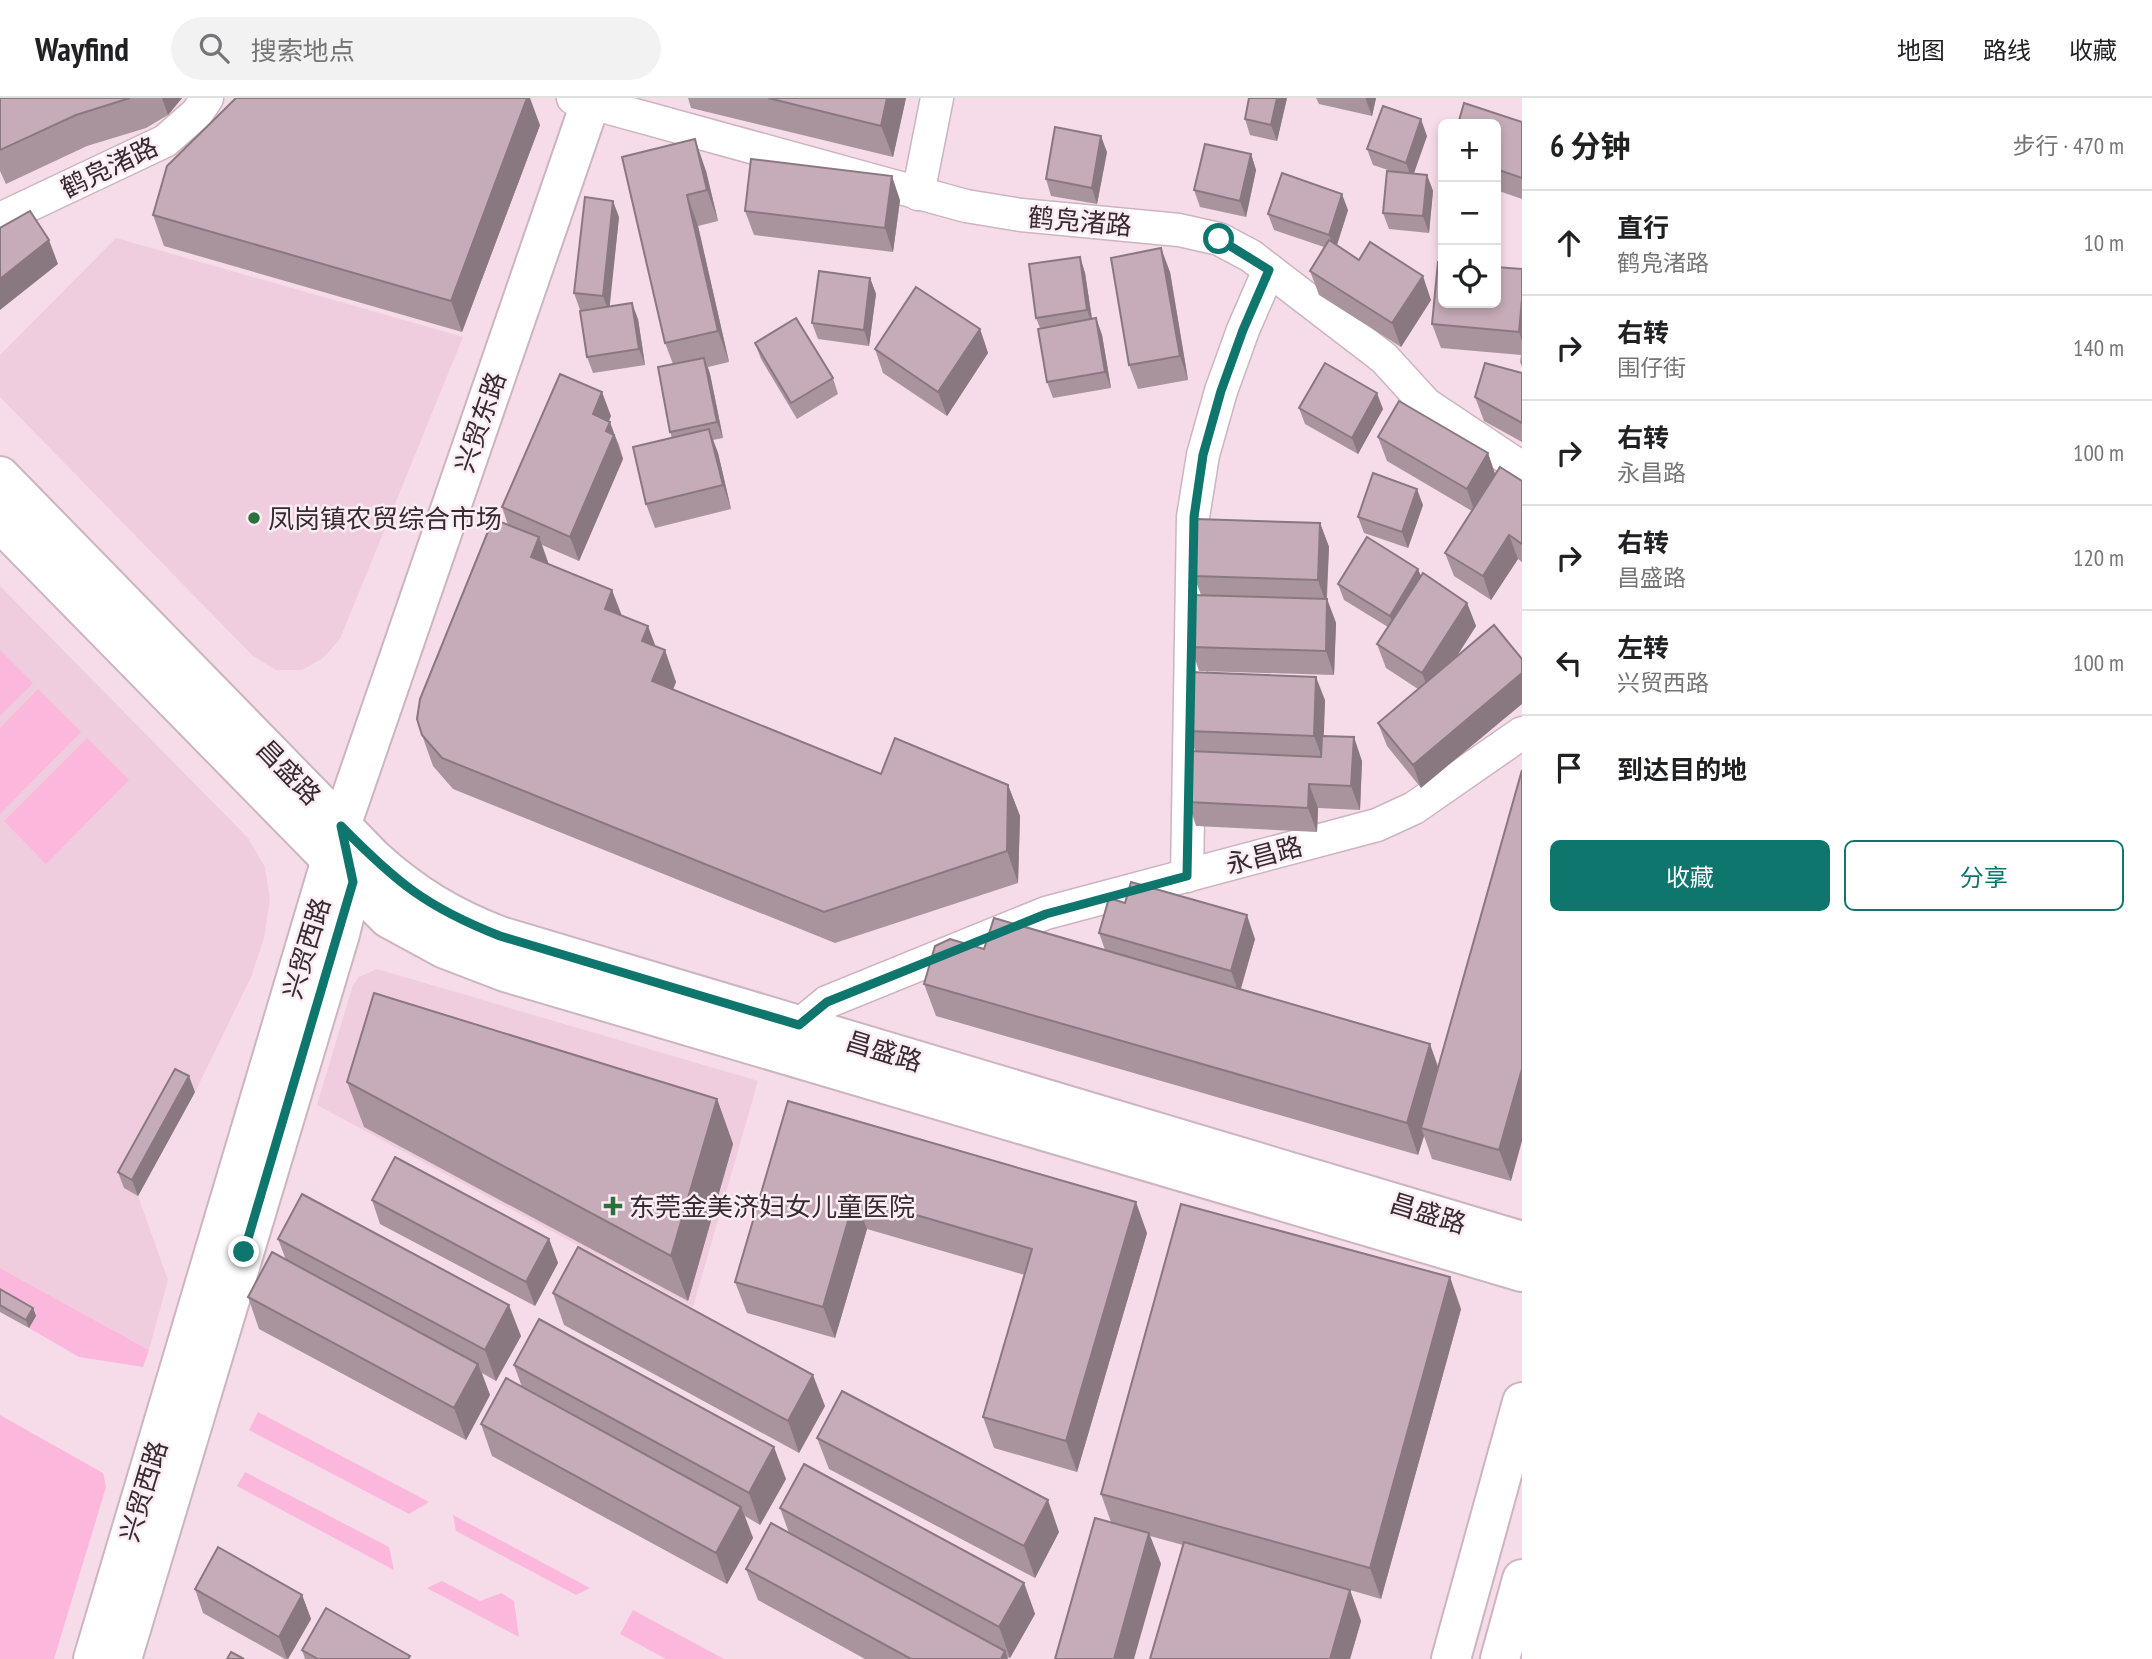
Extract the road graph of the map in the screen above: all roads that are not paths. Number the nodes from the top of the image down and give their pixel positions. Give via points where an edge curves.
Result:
1 (207, 98) edge
2 (937, 98) edge
3 (585, 100) edge
4 (918, 194) junction
5 (0, 219) edge
6 (1269, 270) junction
7 (1522, 468) edge
8 (0, 476) edge
9 (0, 522) edge
10 (1522, 733) edge
11 (342, 856) junction
12 (1187, 876) junction
13 (799, 1025) junction
14 (1522, 1241) edge
15 (1522, 1272) edge
16 (1522, 1402) edge
17 (1522, 1579) edge
18 (93, 1659) edge
19 (122, 1659) edge
20 (1451, 1659) edge
21 (1500, 1659) edge

1 - 5 street, 鹤凫渚路 via 197,113 164,141
2 - 4 street
3 - 4 street, 鹤凫渚路
3 - 11 street, 兴贸东路
4 - 6 street, 鹤凫渚路 via 1021,215 1179,230 1219,239
6 - 7 street, 鹤凫渚路 via 1384,358 1426,404
6 - 12 street via 1221,391 1203,455 1194,517
8 - 11 street, 昌盛路
9 - 11 street, 昌盛路
10 - 12 street, 永昌路 via 1415,808 1377,825
11 - 13 street, 昌盛路 via 464,922 500,936
11 - 15 street, 昌盛路 via 388,918 416,935 505,972
11 - 18 street, 兴贸西路
11 - 19 street, 兴贸西路
12 - 13 street, 永昌路 via 1046,914 827,1002
13 - 14 street, 昌盛路
16 - 20 street
17 - 21 street

